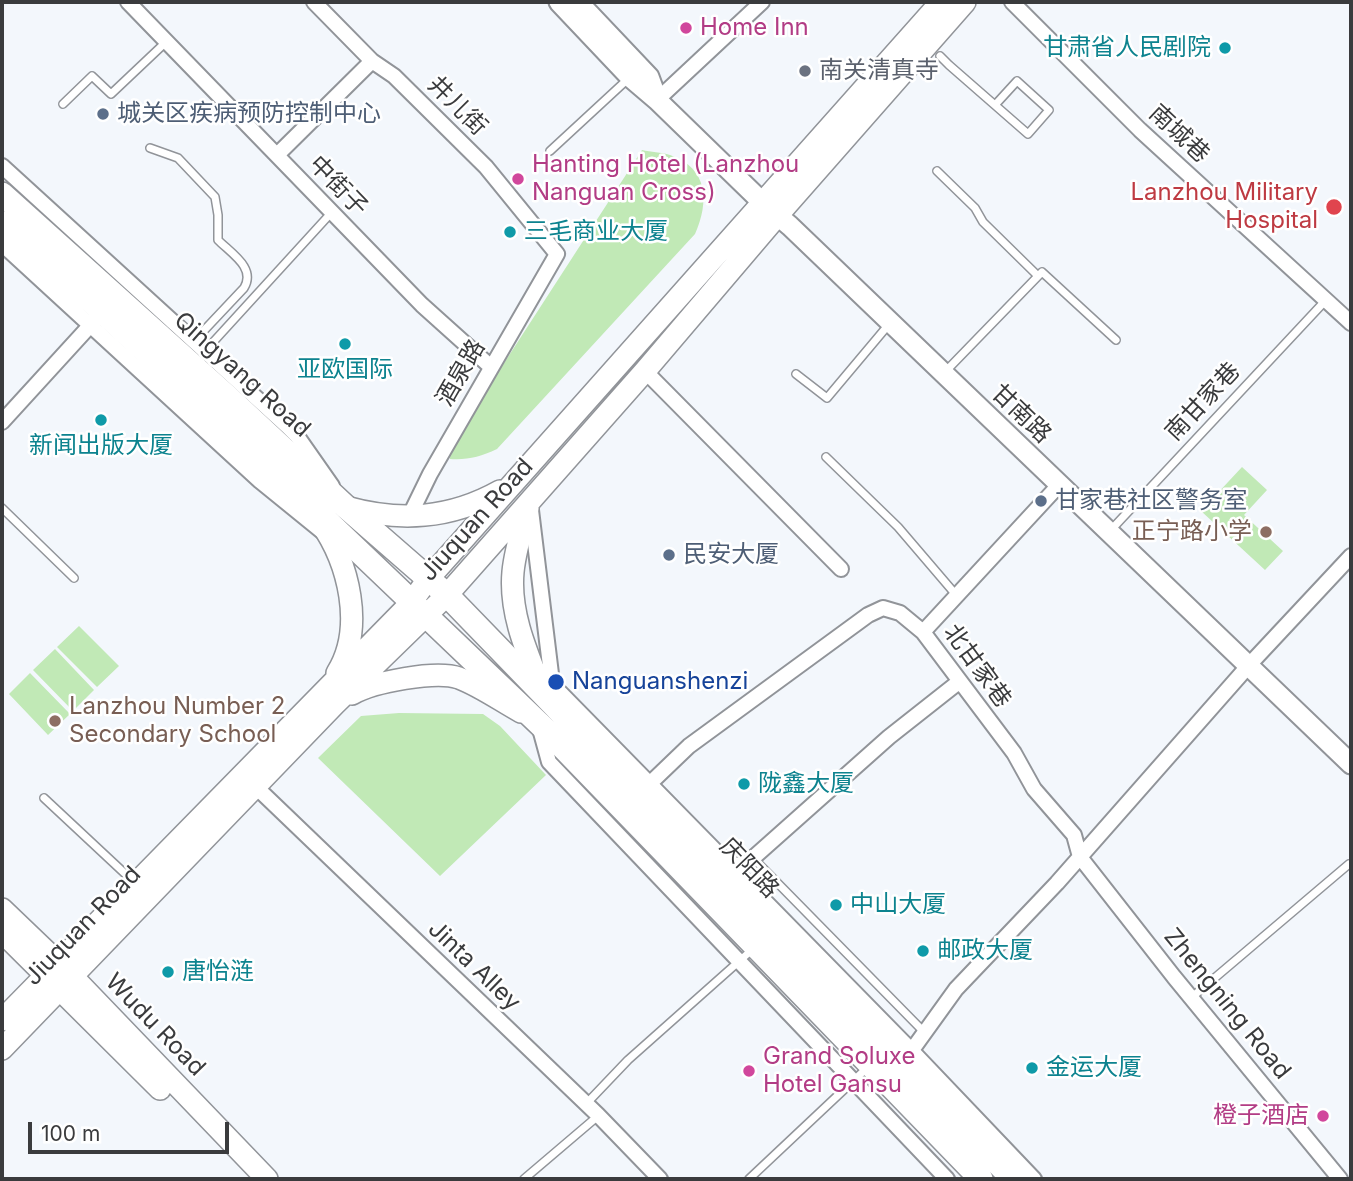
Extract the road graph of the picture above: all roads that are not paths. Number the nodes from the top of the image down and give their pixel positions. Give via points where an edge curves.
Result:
1 (128, 2) edge
2 (314, 2) edge
3 (559, 2) edge
4 (578, 2) edge
5 (762, 2) edge
6 (941, 2) edge
7 (965, 2) edge
8 (1012, 2) edge
9 (167, 41) junction
10 (940, 56) dead end
11 (372, 61) junction
12 (629, 77) junction
13 (657, 100) junction
14 (63, 104) dead end
15 (995, 105) junction
16 (150, 148) dead end
17 (550, 151) dead end
18 (277, 155) junction
19 (2, 166) edge
20 (937, 171) dead end
21 (2, 194) edge
22 (770, 209) junction
23 (332, 212) junction
24 (2, 223) edge
25 (2, 244) edge
26 (557, 254) joint
27 (1038, 276) junction
28 (1326, 300) junction
29 (97, 319) junction
30 (890, 323) junction
31 (1351, 323) edge
32 (1115, 340) dead end
33 (194, 341) junction
34 (205, 351) junction
35 (491, 367) junction
36 (645, 371) junction
37 (944, 373) junction
38 (796, 374) dead end
39 (2, 422) edge
40 (826, 457) dead end
41 (514, 483) junction
42 (1059, 485) junction
43 (303, 498) junction
44 (530, 501) junction
45 (2, 508) edge
46 (346, 508) junction
47 (409, 517) junction
48 (1109, 531) junction
49 (334, 541) junction
50 (1351, 556) edge
51 (841, 569) dead end
52 (74, 578) dead end
53 (428, 579) junction
54 (447, 595) junction
55 (957, 597) junction
56 (419, 609) junction
57 (923, 632) junction
58 (1250, 664) junction
59 (960, 681) junction
60 (548, 688) junction
61 (329, 699) junction
62 (538, 721) junction
63 (1351, 764) edge
64 (255, 786) junction
65 (645, 788) junction
66 (44, 798) dead end
67 (1080, 857) junction
68 (753, 858) junction
69 (1349, 864) dead end
70 (722, 867) junction
71 (135, 883) junction
72 (2, 909) edge
73 (2, 932) edge
74 (775, 932) junction
75 (747, 954) junction
76 (58, 975) junction
77 (1191, 998) junction
78 (2, 1020) edge
79 (925, 1032) junction
80 (2, 1049) edge
81 (907, 1057) junction
82 (871, 1064) junction
83 (853, 1081) junction
84 (585, 1104) junction
85 (598, 1115) junction
86 (253, 1177) edge
87 (524, 1179) edge
88 (660, 1179) edge
89 (749, 1179) edge
90 (947, 1179) edge
91 (981, 1179) edge
92 (1013, 1179) edge
93 (1034, 1179) edge
94 (1340, 1179) edge

1 - 9 street, 中街子
2 - 11 street, 井儿街
3 - 12 street, 甘南路
4 - 13 street, 甘南路 via 649,77
5 - 13 street
6 - 22 main road, Jiuquan Road
7 - 22 main road, Jiuquan Road
8 - 28 street, 南城巷 via 1140,130
9 - 14 lane via 111,94 92,76
9 - 18 street, 中街子
10 - 15 lane
11 - 18 street
11 - 26 street, 井儿街 via 394,76 486,167
12 - 13 street, 甘南路
12 - 17 lane
13 - 22 street, 甘南路
15 - 15 lane via 1028,134 1049,110 1017,81
16 - 33 lane via 178,158 215,197 218,240 248,270 244,288
18 - 23 street, 中街子
19 - 33 street
20 - 27 lane
21 - 46 main road, Qingyang Road
22 - 30 street, 甘南路
22 - 36 main road, Jiuquan Road
22 - 41 main road, Jiuquan Road
23 - 34 lane
23 - 35 street, 中街子 via 422,305
24 - 29 main road, Qingyang Road
25 - 29 street
26 - 35 street, 酒泉路
27 - 32 lane via 1042,272
27 - 37 lane
28 - 31 street, 南城巷
28 - 48 lane, 南甘家巷
29 - 39 street
29 - 43 main road, Qingyang Road
29 - 49 street via 260,481
30 - 37 street, 甘南路
30 - 38 lane via 827,398
33 - 34 street
34 - 46 street via 297,436
35 - 47 street, 酒泉路
36 - 44 main road, Jiuquan Road
36 - 51 street
37 - 42 street, 甘南路
40 - 55 lane via 898,527
41 - 47 main road via 462,508
41 - 53 main road, Jiuquan Road
42 - 48 street, 甘南路
42 - 55 street, 北甘家巷
43 - 49 main road
43 - 56 main road, Qingyang Road
44 - 54 main road, Jiuquan Road
44 - 60 street
44 - 60 main road via 516,556 513,596 532,665
45 - 52 lane
46 - 47 main road
46 - 53 main road, Qingyang Road
48 - 58 street, 甘南路
49 - 61 main road via 348,582 350,630
50 - 58 street
53 - 54 main road, Qingyang Road
53 - 56 main road, Jiuquan Road
54 - 56 main road, Jiuquan Road
54 - 60 main road, 庆阳路
55 - 57 street, 北甘家巷
56 - 61 main road, Jiuquan Road
56 - 62 main road, 庆阳路
57 - 59 street, 北甘家巷
57 - 65 street via 900,613 883,608 868,615 690,746
58 - 63 street, 甘南路
58 - 67 street
59 - 67 street, 北甘家巷 via 1014,753 1034,789 1074,835
59 - 68 street via 889,737
60 - 65 main road, 庆阳路
61 - 62 main road via 391,681 457,677
61 - 64 main road, Jiuquan Road
61 - 71 main road, Jiuquan Road
62 - 75 main road, 庆阳路
64 - 76 main road, Jiuquan Road
64 - 84 street, Jinta Alley
65 - 70 main road, 庆阳路
66 - 71 lane
67 - 77 street, Zhengning Road
67 - 79 street via 956,989
68 - 70 lane
68 - 79 lane
69 - 77 lane
70 - 74 main road, 庆阳路
70 - 81 street
71 - 76 main road, Jiuquan Road
72 - 76 main road, Wudu Road
73 - 76 main road, Wudu Road
74 - 75 lane
74 - 81 main road, 庆阳路
75 - 82 main road, 庆阳路
75 - 83 street
75 - 84 lane
76 - 78 main road, Jiuquan Road
76 - 80 main road, Jiuquan Road
76 - 86 main road, Wudu Road
77 - 94 street, Zhengning Road
79 - 81 street
81 - 92 main road, 庆阳路
81 - 93 street
82 - 83 lane
82 - 91 main road, 庆阳路
83 - 89 lane
83 - 90 street
84 - 85 street, Jinta Alley
85 - 87 lane
85 - 88 street, Jinta Alley

